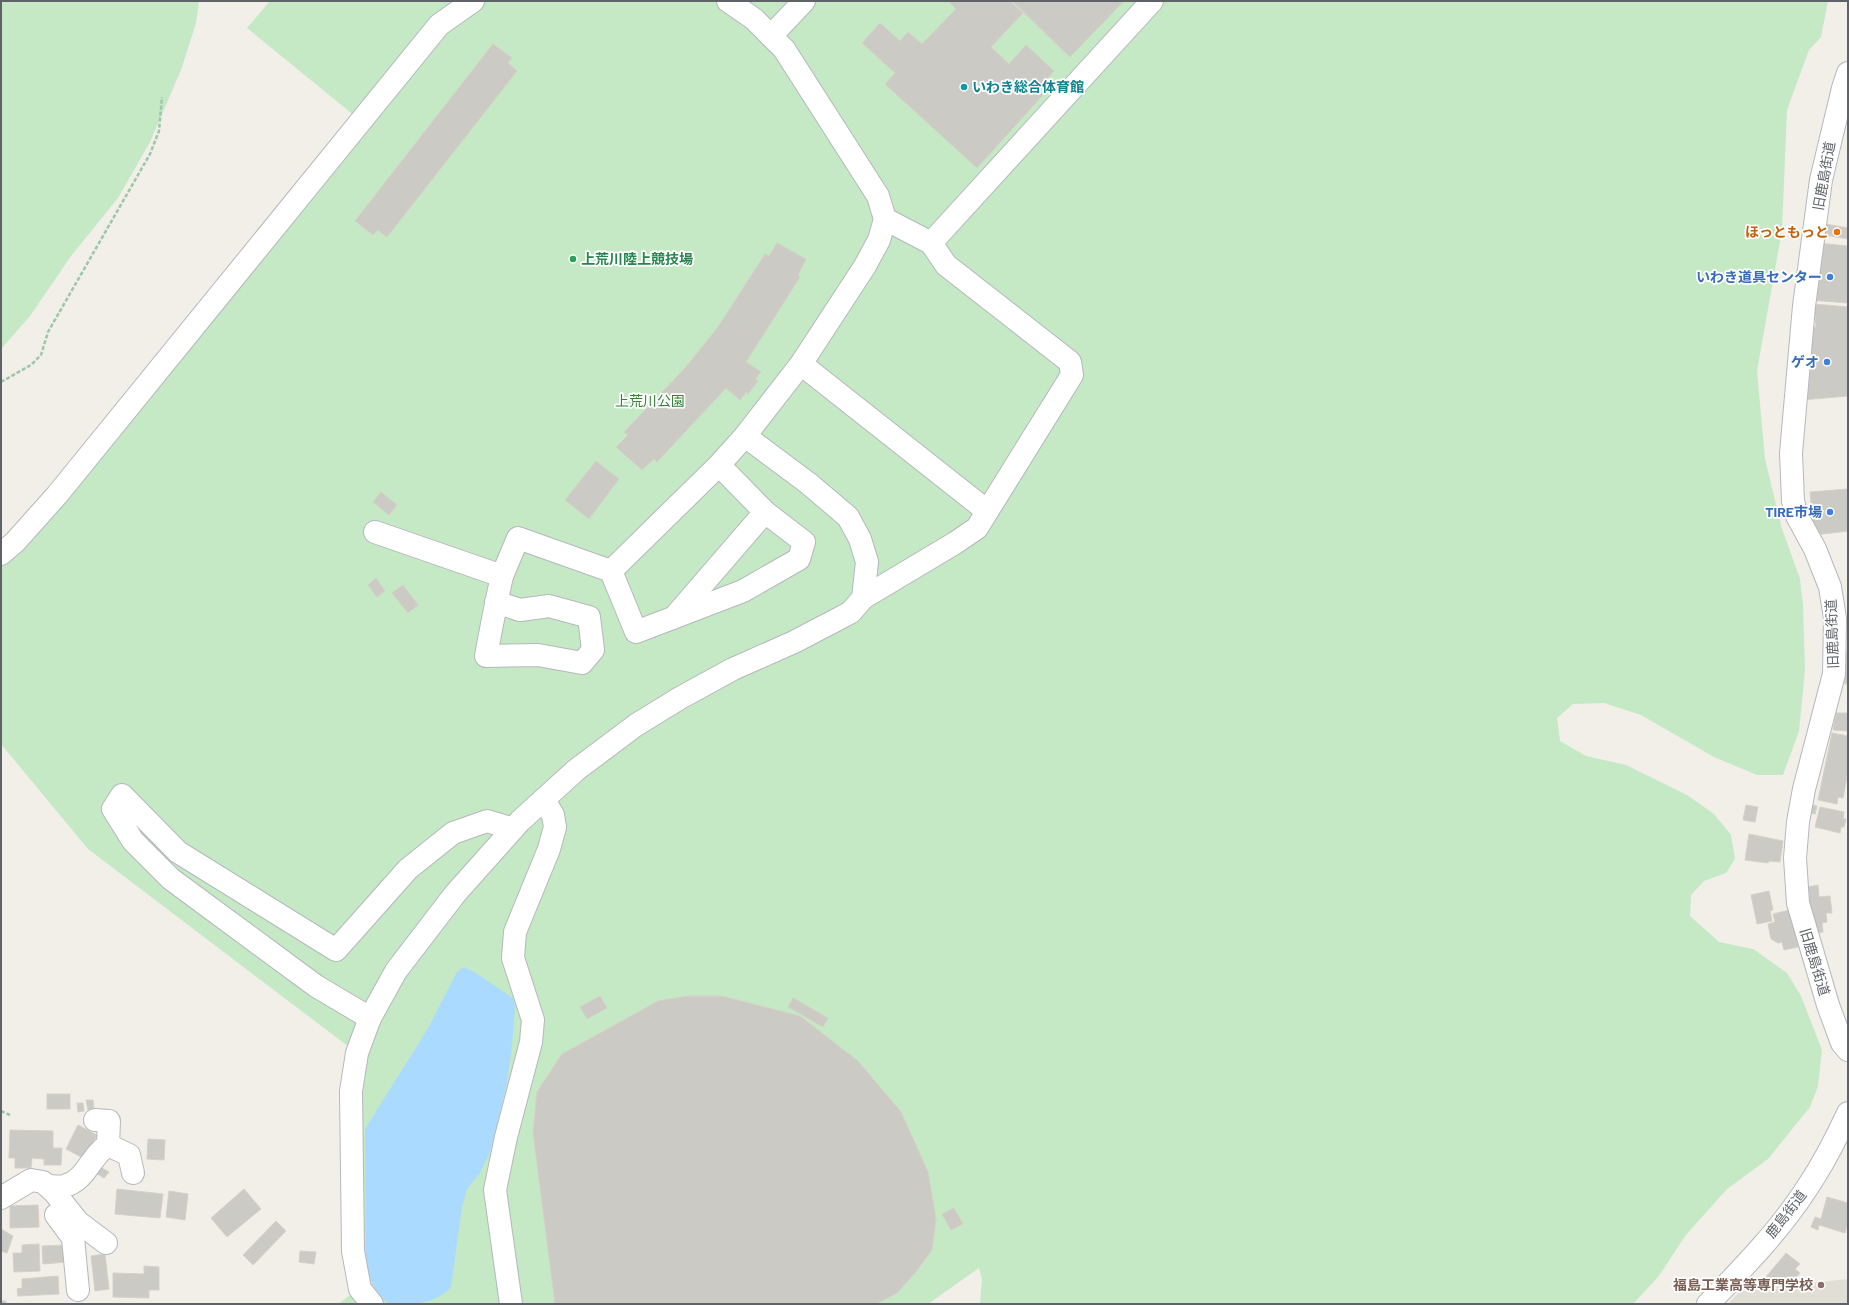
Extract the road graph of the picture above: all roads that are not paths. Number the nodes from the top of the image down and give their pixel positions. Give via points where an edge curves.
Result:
1 (473, 1) edge
2 (728, 1) edge
3 (804, 1) edge
4 (1152, 1) edge
5 (771, 36) junction
6 (1848, 73) edge
7 (885, 219) junction
8 (931, 242) junction
9 (801, 364) junction
10 (745, 436) junction
11 (719, 465) junction
12 (987, 511) junction
13 (765, 512) junction
14 (375, 532) dead end
15 (1, 554) edge
16 (612, 571) junction
17 (502, 576) junction
18 (863, 598) junction
19 (496, 602) junction
20 (676, 616) junction
21 (544, 800) junction
22 (513, 829) junction
23 (370, 1018) junction
24 (1848, 1050) edge
25 (1848, 1113) edge
26 (95, 1120) dead end
27 (108, 1146) junction
28 (133, 1174) dead end
29 (39, 1183) junction
30 (1, 1198) edge
31 (106, 1243) dead end
32 (78, 1290) dead end
33 (372, 1304) edge
34 (511, 1304) edge
35 (1708, 1304) edge

1 - 15 street via 439,26 57,495
2 - 5 street via 754,19
3 - 5 street
4 - 8 street
5 - 7 street via 784,49 878,196
6 - 24 street, 旧鹿島街道 via 1821,180 1804,306 1791,453 1793,501 1797,516 1815,549 1830,587 1835,618 1834,674 1798,822 1795,858 1798,903 1828,1005 1842,1043
7 - 8 street
7 - 9 street via 879,240 865,266
8 - 12 street via 946,265 1070,362 1072,375
9 - 10 street
9 - 12 street
10 - 11 street
10 - 18 street via 848,517 860,539 867,562
11 - 13 street
11 - 16 street
12 - 18 street via 977,528
13 - 20 street
13 - 20 street via 804,542 799,558 743,591
14 - 17 street
16 - 17 street via 518,538
16 - 20 street via 636,632
17 - 19 street
18 - 21 street via 850,612 794,642 733,669 636,725 576,770
19 - 19 street via 486,656 538,655 582,663 593,650 589,617 549,606 520,610
21 - 22 street
21 - 34 street via 555,827 513,942 513,958 533,1020 531,1042 495,1190
22 - 23 street via 455,894 400,965
22 - 23 street via 488,821 453,833 408,869 336,950 178,852 122,795 113,809 133,841 171,880 316,986
23 - 33 street via 357,1053 351,1091 353,1251 360,1289
25 - 35 street, 鹿島街道 via 1807,1189 1780,1226
26 - 27 street via 109,1121
27 - 28 street via 129,1155
27 - 29 street via 101,1150 77,1179 65,1186
29 - 30 street
29 - 31 street via 78,1222
29 - 32 street via 73,1238

